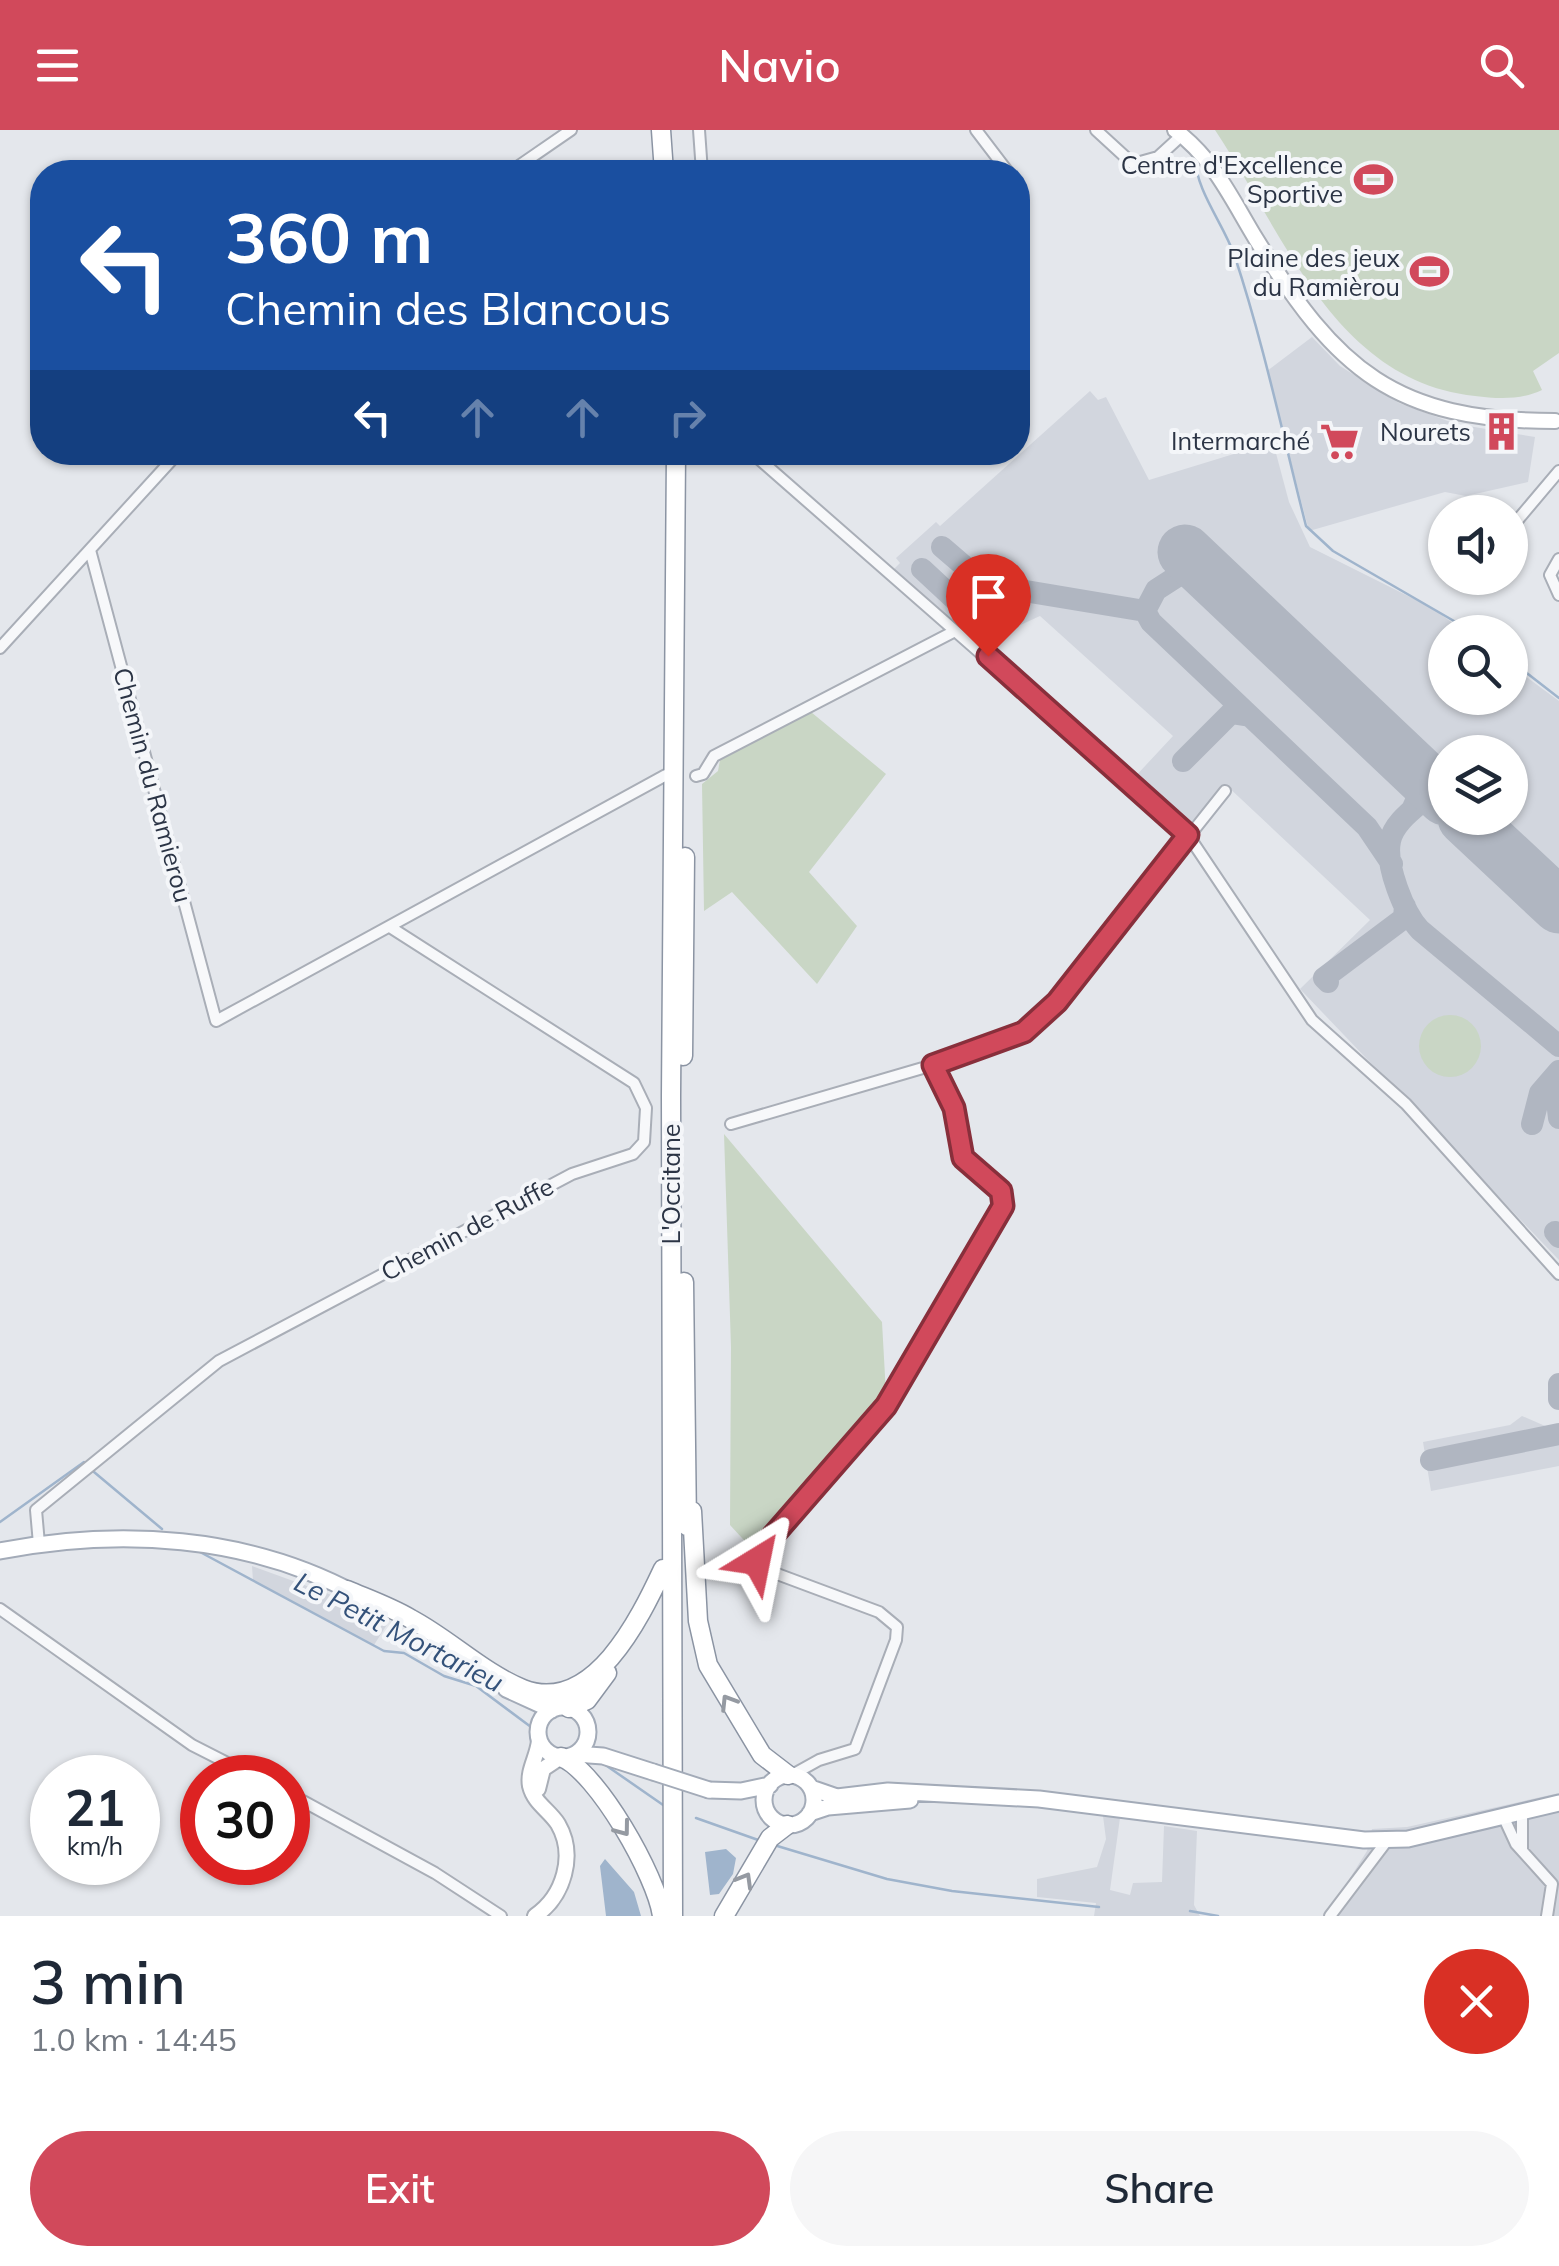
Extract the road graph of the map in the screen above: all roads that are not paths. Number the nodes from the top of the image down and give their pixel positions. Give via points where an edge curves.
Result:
1 (571, 130) edge
2 (662, 130) edge
3 (674, 130) edge
4 (699, 130) edge
5 (976, 130) edge
6 (1096, 130) edge
7 (1178, 133) edge
8 (527, 160) edge
9 (663, 160) edge
10 (675, 160) edge
11 (701, 160) edge
12 (999, 160) edge
13 (1558, 422) edge
14 (167, 465) edge
15 (676, 465) edge
16 (688, 465) edge
17 (767, 465) edge
18 (1559, 472) edge
19 (1528, 508) edge
20 (90, 550) junction
21 (1559, 558) edge
22 (1559, 595) edge
23 (955, 631) junction
24 (0, 648) edge
25 (666, 776) dead end
26 (696, 776) dead end
27 (1225, 790) dead end
28 (1188, 835) junction
29 (390, 927) junction
30 (933, 1065) junction
31 (731, 1124) dead end
32 (1559, 1274) edge
33 (672, 1395) junction
34 (686, 1423) junction
35 (39, 1544) junction
36 (0, 1551) edge
37 (662, 1569) junction
38 (347, 1590) junction
39 (0, 1610) edge
40 (494, 1682) junction
41 (560, 1709) junction
42 (588, 1728) junction
43 (538, 1735) junction
44 (214, 1755) edge
45 (568, 1756) junction
46 (819, 1760) junction
47 (626, 1762) junction
48 (790, 1775) junction
49 (770, 1785) junction
50 (811, 1788) junction
51 (709, 1790) junction
52 (956, 1796) junction
53 (1559, 1803) edge
54 (310, 1805) edge
55 (546, 1808) junction
56 (766, 1809) junction
57 (810, 1814) junction
58 (1522, 1814) junction
59 (1504, 1818) junction
60 (788, 1825) junction
61 (1253, 1828) junction
62 (1438, 1831) junction
63 (1364, 1840) junction
64 (1392, 1840) junction
65 (1522, 1850) junction
66 (1366, 1863) junction
67 (501, 1916) edge
68 (535, 1916) edge
69 (662, 1916) edge
70 (673, 1916) edge
71 (685, 1916) edge
72 (724, 1916) edge
73 (1330, 1916) edge
74 (1548, 1916) edge

1 - 8 street
2 - 9 highway
3 - 10 highway
4 - 11 street
5 - 12 street
6 - 7 street via 1134,164 1158,157
7 - 13 main road via 1208,158 1303,312 1365,374 1446,411
14 - 20 street
15 - 33 highway, L'Occitane
16 - 34 highway, L'Occitane
17 - 23 street
18 - 19 street
20 - 24 street
20 - 29 street, Chemin du Ramierou via 216,1020
21 - 22 street via 1550,576
23 - 26 street via 714,756
23 - 28 street
25 - 29 street
27 - 28 street
28 - 30 street via 1057,1002 1024,1032
28 - 32 street via 1312,1020 1406,1104
29 - 35 street, Chemin de Ruffe via 634,1083 646,1108 644,1142 632,1154 572,1174 219,1361 36,1510
30 - 31 street
30 - 46 street via 954,1108 963,1158 1001,1191 1003,1206 886,1406 757,1558 761,1568 879,1612 896,1627 854,1750
33 - 37 highway
33 - 70 highway, L'Occitane
48 -> 34 highway via 762,1755 703,1651
34 - 71 highway, L'Occitane
35 - 36 main road
35 - 38 main road via 106,1538 196,1543 282,1563
37 - 38 highway via 644,1608 598,1670 577,1686 547,1693 506,1680 411,1618
37 - 41 highway via 630,1643 587,1700
38 - 40 main road
39 - 44 street
40 - 41 main road
40 - 43 main road via 527,1712
41 - 42 main road via 581,1716
41 - 43 main road
42 - 45 main road via 585,1743
42 - 47 main road
43 - 45 main road via 547,1752
43 - 55 main road via 529,1780
45 - 47 main road
45 - 55 main road via 547,1765 538,1779
45 -> 69 highway via 645,1860
46 - 48 street
46 - 50 street
47 - 51 main road, bridge
48 - 49 main road
48 - 50 main road
49 - 51 main road
49 - 56 main road
50 - 52 main road via 837,1797 888,1791
50 - 57 main road
51 - 56 main road
52 - 57 main road
52 - 61 main road via 1039,1798
53 - 58 main road
54 - 67 street
55 - 68 main road via 560,1827 567,1859 559,1888
56 - 60 main road
57 - 60 main road
58 - 59 main road
58 - 65 street
59 - 62 main road
59 - 65 street
72 -> 60 highway via 770,1838
61 - 62 main road via 1368,1835
61 - 63 main road
62 - 64 main road
63 - 64 main road
63 - 66 street via 1370,1848
64 - 66 street
65 - 74 street via 1552,1884
66 - 73 street

